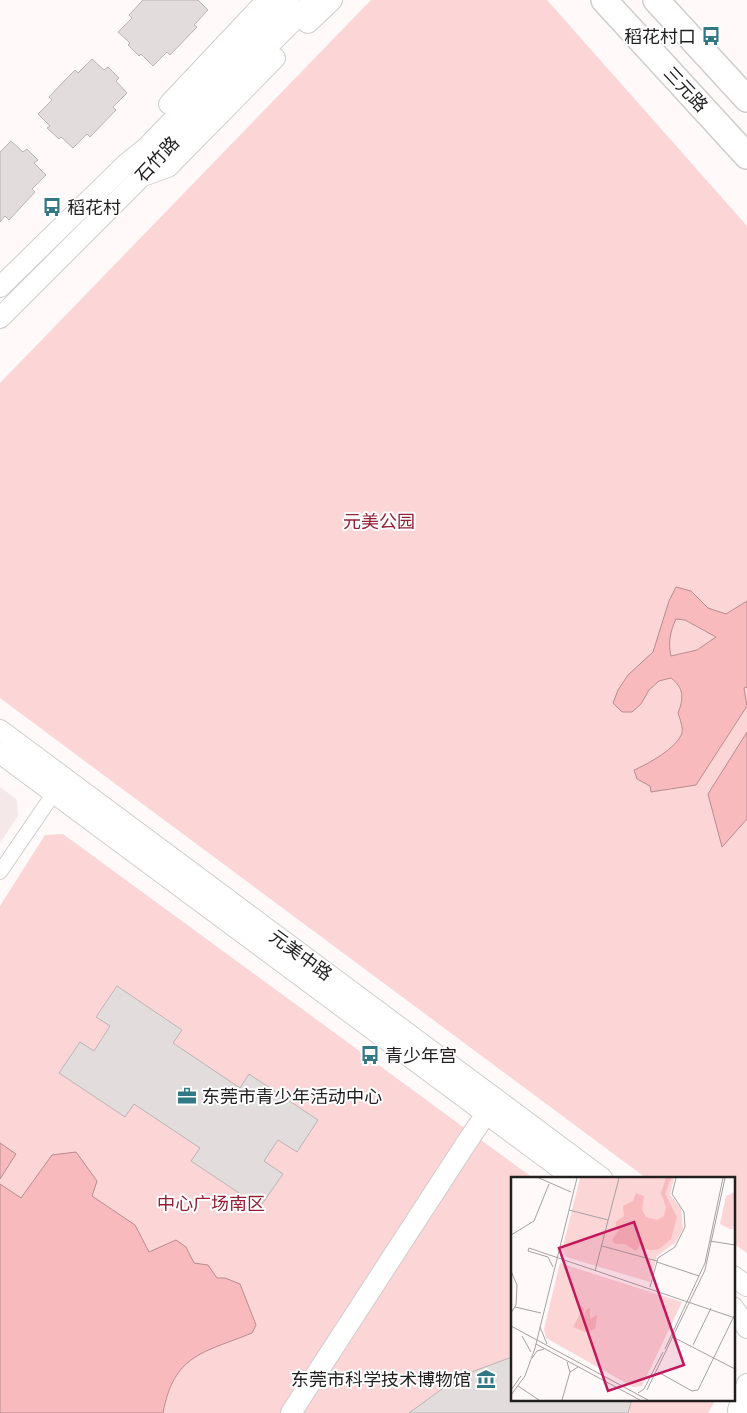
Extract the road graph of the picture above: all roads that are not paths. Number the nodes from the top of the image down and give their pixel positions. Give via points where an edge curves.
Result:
1 (267, 0) edge
2 (288, 0) edge
3 (314, 0) edge
4 (332, 0) edge
5 (604, 0) edge
6 (656, 0) edge
7 (251, 8) edge
8 (747, 99) edge
9 (747, 156) edge
10 (134, 170) junction
11 (2, 280) edge
12 (0, 318) edge
13 (0, 730) edge
14 (0, 752) edge
15 (54, 793) junction
16 (0, 872) edge
17 (491, 1106) junction
18 (572, 1177) edge
19 (600, 1177) edge
20 (734, 1270) edge
21 (747, 1276) edge
22 (734, 1277) edge
23 (747, 1286) edge
24 (734, 1297) edge
25 (747, 1306) edge
26 (734, 1308) edge
27 (747, 1328) edge
28 (747, 1384) edge
29 (740, 1406) edge
30 (291, 1413) edge

1 - 7 street
2 - 10 street, 石竹路 via 147,146
3 - 10 street, 石竹路 via 159,154
4 - 10 street via 168,166
5 - 9 highway, 三元路
6 - 8 highway
7 - 10 street via 138,136
10 - 11 street, 石竹路
10 - 12 street, 石竹路
13 - 17 street, 元美中路 via 256,922
14 - 15 street, 元美中路
15 - 16 street
15 - 17 street, 元美中路
17 - 18 street, 元美中路
17 - 19 street, 元美中路
17 - 30 street
20 - 21 street
22 - 23 street
24 - 25 street
26 - 27 street
28 - 29 street

